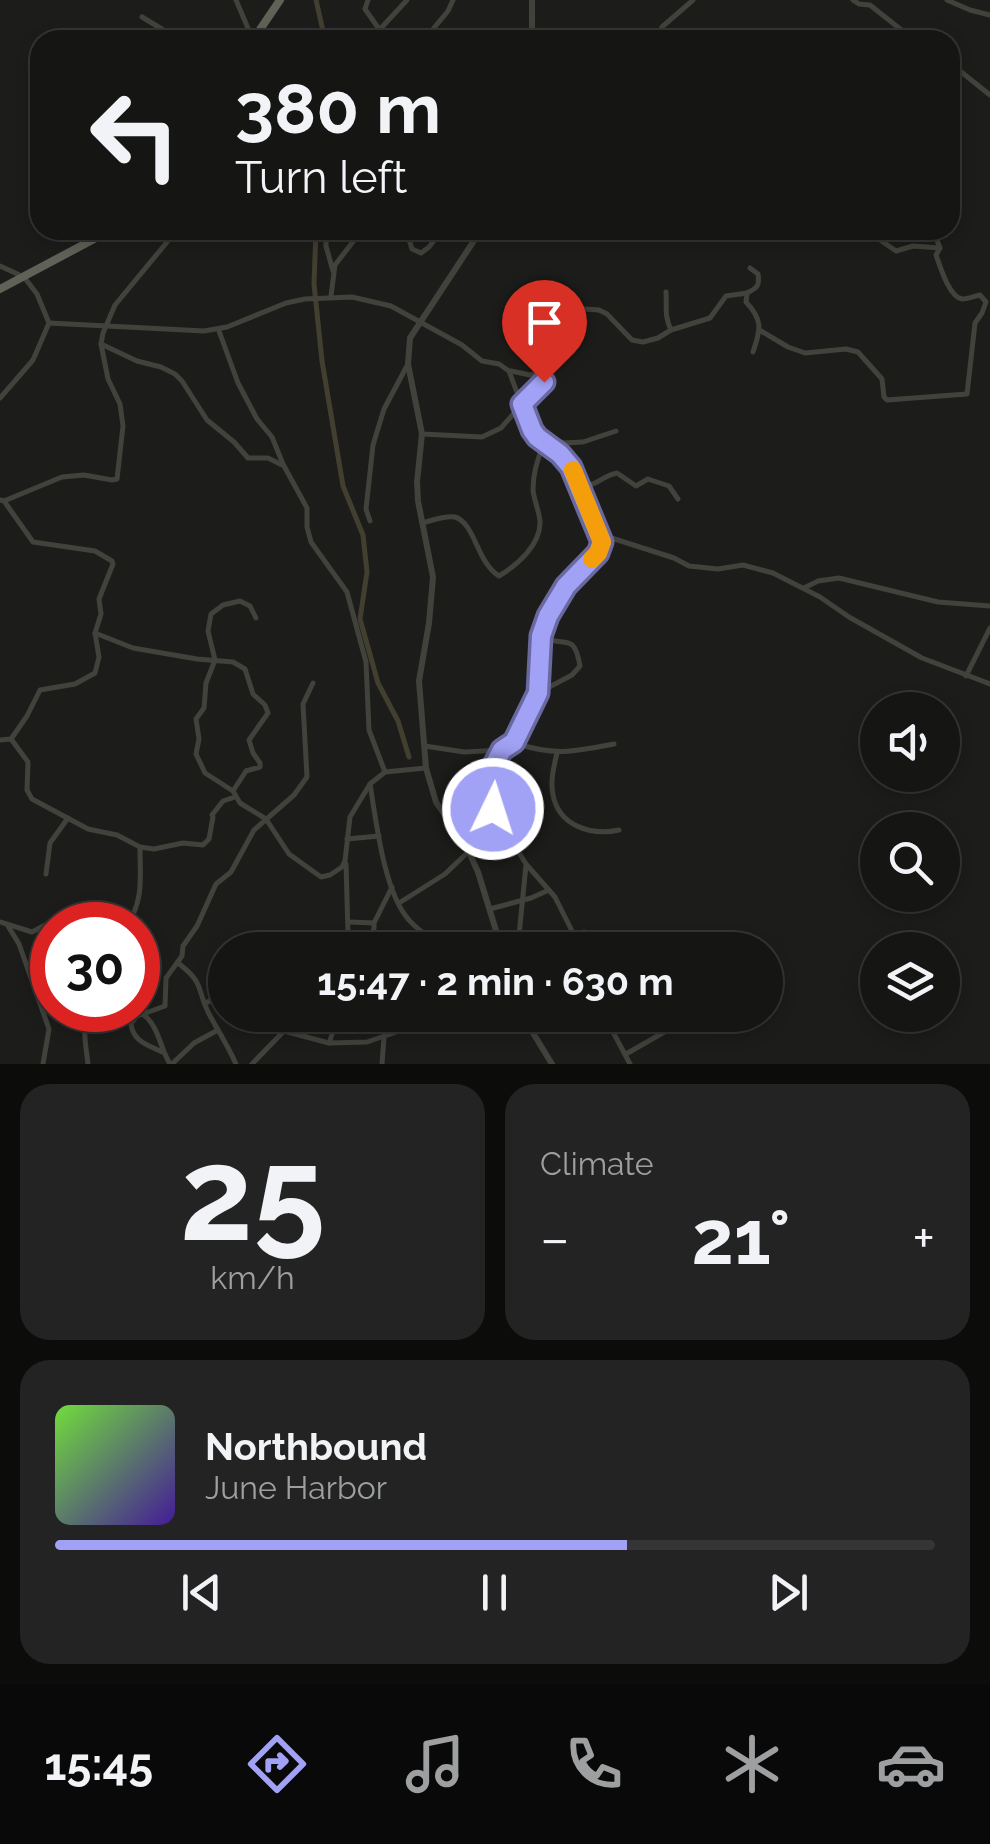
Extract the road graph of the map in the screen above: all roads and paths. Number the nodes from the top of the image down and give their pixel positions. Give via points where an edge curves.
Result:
1 (236, 0) edge
2 (280, 0) edge
3 (368, 0) edge
4 (407, 0) edge
5 (454, 0) edge
6 (532, 0) edge
7 (693, 0) edge
8 (852, 0) edge
9 (947, 0) edge
10 (990, 15) edge
11 (142, 17) dead end
12 (380, 29) joint
13 (163, 30) edge
14 (249, 30) edge
15 (260, 30) edge
16 (432, 30) edge
17 (532, 30) edge
18 (660, 30) edge
19 (901, 30) edge
20 (960, 71) edge
21 (990, 95) edge
22 (92, 240) edge
23 (168, 240) edge
24 (326, 240) edge
25 (354, 240) edge
26 (409, 240) edge
27 (433, 240) edge
28 (474, 240) edge
29 (880, 240) edge
30 (937, 240) edge
31 (940, 248) junction
32 (0, 266) edge
33 (750, 268) dead end
34 (334, 272) junction
35 (24, 277) junction
36 (0, 289) edge
37 (666, 292) dead end
38 (747, 292) junction
39 (328, 296) junction
40 (420, 321) junction
41 (49, 322) junction
42 (105, 326) junction
43 (219, 330) junction
44 (671, 330) junction
45 (760, 331) junction
46 (101, 344) junction
47 (753, 352) dead end
48 (408, 364) junction
49 (552, 370) junction
50 (510, 371) junction
51 (0, 398) edge
52 (522, 404) junction
53 (616, 430) dead end
54 (422, 434) junction
55 (537, 437) junction
56 (544, 444) junction
57 (284, 466) junction
58 (580, 486) junction
59 (678, 499) dead end
60 (2, 501) edge
61 (370, 521) dead end
62 (422, 523) junction
63 (600, 534) junction
64 (804, 588) junction
65 (990, 606) edge
66 (256, 618) dead end
67 (990, 628) edge
68 (95, 633) junction
69 (541, 636) junction
70 (215, 660) junction
71 (966, 676) junction
72 (312, 682) dead end
73 (990, 684) edge
74 (538, 693) junction
75 (11, 738) junction
76 (0, 740) edge
77 (514, 742) junction
78 (614, 744) dead end
79 (424, 746) junction
80 (502, 750) junction
81 (557, 753) junction
82 (426, 768) junction
83 (385, 772) junction
84 (370, 784) junction
85 (234, 794) junction
86 (68, 818) junction
87 (266, 819) junction
88 (502, 826) junction
89 (619, 830) dead end
90 (379, 836) junction
91 (347, 839) junction
92 (140, 848) junction
93 (468, 849) junction
94 (346, 861) junction
95 (526, 864) junction
96 (46, 874) dead end
97 (392, 887) junction
98 (549, 890) junction
99 (523, 901) junction
100 (139, 902) edge
101 (399, 903) junction
102 (490, 909) junction
103 (0, 922) edge
104 (349, 922) junction
105 (374, 922) junction
106 (8, 926) junction
107 (30, 932) edge
108 (348, 932) edge
109 (372, 932) edge
110 (423, 932) edge
111 (495, 932) edge
112 (520, 932) edge
113 (572, 932) edge
114 (178, 963) junction
115 (208, 1002) edge
116 (205, 1004) junction
117 (160, 1008) edge
118 (208, 1010) edge
119 (84, 1032) edge
120 (132, 1032) edge
121 (156, 1032) edge
122 (214, 1032) edge
123 (219, 1032) edge
124 (283, 1032) edge
125 (288, 1032) edge
126 (334, 1032) edge
127 (398, 1032) edge
128 (532, 1032) edge
129 (613, 1032) edge
130 (664, 1032) edge
131 (384, 1037) junction
132 (330, 1043) junction
133 (162, 1052) junction
134 (626, 1054) junction
135 (43, 1064) edge
136 (88, 1064) edge
137 (171, 1064) edge
138 (236, 1064) edge
139 (252, 1064) edge
140 (382, 1064) edge
141 (552, 1064) edge
142 (630, 1064) edge

1 - 14 street
2 - 15 main road
3 - 12 street via 366,13
4 - 12 street
5 - 16 street
6 - 17 street
7 - 18 street
8 - 19 street via 870,5
9 - 10 street
11 - 13 street
20 - 21 street
22 - 35 main road
23 - 42 street
24 - 34 street
25 - 34 street
26 - 27 street via 416,252
28 - 40 street
29 - 31 street via 896,251
30 - 31 street
31 - 45 street via 936,255 955,295 986,302 975,323 967,394 887,400 882,380 858,352 805,353
32 - 35 street
33 - 38 street via 758,284
34 - 39 street
35 - 36 main road
35 - 41 street
37 - 44 street
38 - 44 street via 726,296 706,320
38 - 45 street
39 - 40 street via 371,300
39 - 43 street
40 - 48 street
40 - 50 street
41 - 42 street
41 - 51 street via 33,360
42 - 43 street
42 - 46 street
43 - 57 street via 238,383
44 - 49 street via 636,341 607,314 585,309 568,326
45 - 47 street
46 - 57 street via 175,374 207,420 245,456
46 - 60 street via 123,426 117,478 62,477
48 - 54 street
48 - 61 street via 373,445
49 - 50 street
49 - 52 street
50 - 52 street
52 - 54 street via 490,435
52 - 55 street
53 - 55 street via 583,442
54 - 62 street
55 - 56 street
56 - 58 street via 565,459
56 - 62 street via 533,488 540,527 530,551 504,573 491,570 460,519
57 - 83 street via 307,508 311,542 350,600 366,662 369,730
58 - 59 street via 617,473 636,486 648,479 669,486
58 - 63 street
60 - 68 street via 33,542 112,560
62 - 79 street via 433,576 418,680
63 - 64 street via 690,566 750,567
63 - 69 street via 598,553 566,586
64 - 65 street via 839,578 938,602
64 - 71 street via 922,658
66 - 70 street via 240,601 216,609 208,622
67 - 71 street
68 - 70 street via 133,648
68 - 75 street via 95,673 40,690
69 - 74 street
69 - 74 street via 574,646 580,666
70 - 85 street via 196,719 196,754 205,774
70 - 85 street via 246,670 253,694 268,709 249,740 260,766 246,771
71 - 73 street
72 - 87 street via 303,704 306,777
74 - 77 street
75 - 76 street
75 - 86 street via 28,762 28,795
77 - 80 street
77 - 81 street
78 - 81 street
79 - 80 street
79 - 82 street
80 - 88 street via 493,770 492,806
81 - 89 street via 553,797 566,818 597,832
82 - 83 street
82 - 93 street via 436,802
83 - 84 street
84 - 90 street
84 - 91 street via 354,808
85 - 87 street
85 - 92 street via 212,815 202,845
86 - 92 street
86 - 96 street via 50,843
87 - 94 street via 288,854 321,876
87 - 114 street via 216,884
88 - 93 street
88 - 95 street
90 - 91 street
90 - 97 street
91 - 94 street
92 - 100 street
93 - 101 street via 445,874
93 - 102 street
94 - 104 street
95 - 98 street
95 - 99 street
97 - 101 street
97 - 105 street
98 - 99 street
98 - 113 street
99 - 102 street
99 - 112 street
101 - 110 street
102 - 111 street
103 - 106 street
104 - 105 street
104 - 108 street
105 - 109 street
106 - 107 street
106 - 135 street via 49,1030
114 - 116 street via 196,978
114 - 117 street via 166,978
115 - 116 street
116 - 118 street
119 - 136 street
120 - 133 street
121 - 133 street
122 - 137 street
123 - 138 street
124 - 139 street
125 - 132 street
126 - 132 street
127 - 131 street
128 - 141 street
129 - 134 street
130 - 134 street
131 - 132 street
131 - 140 street
133 - 137 street
134 - 142 street

